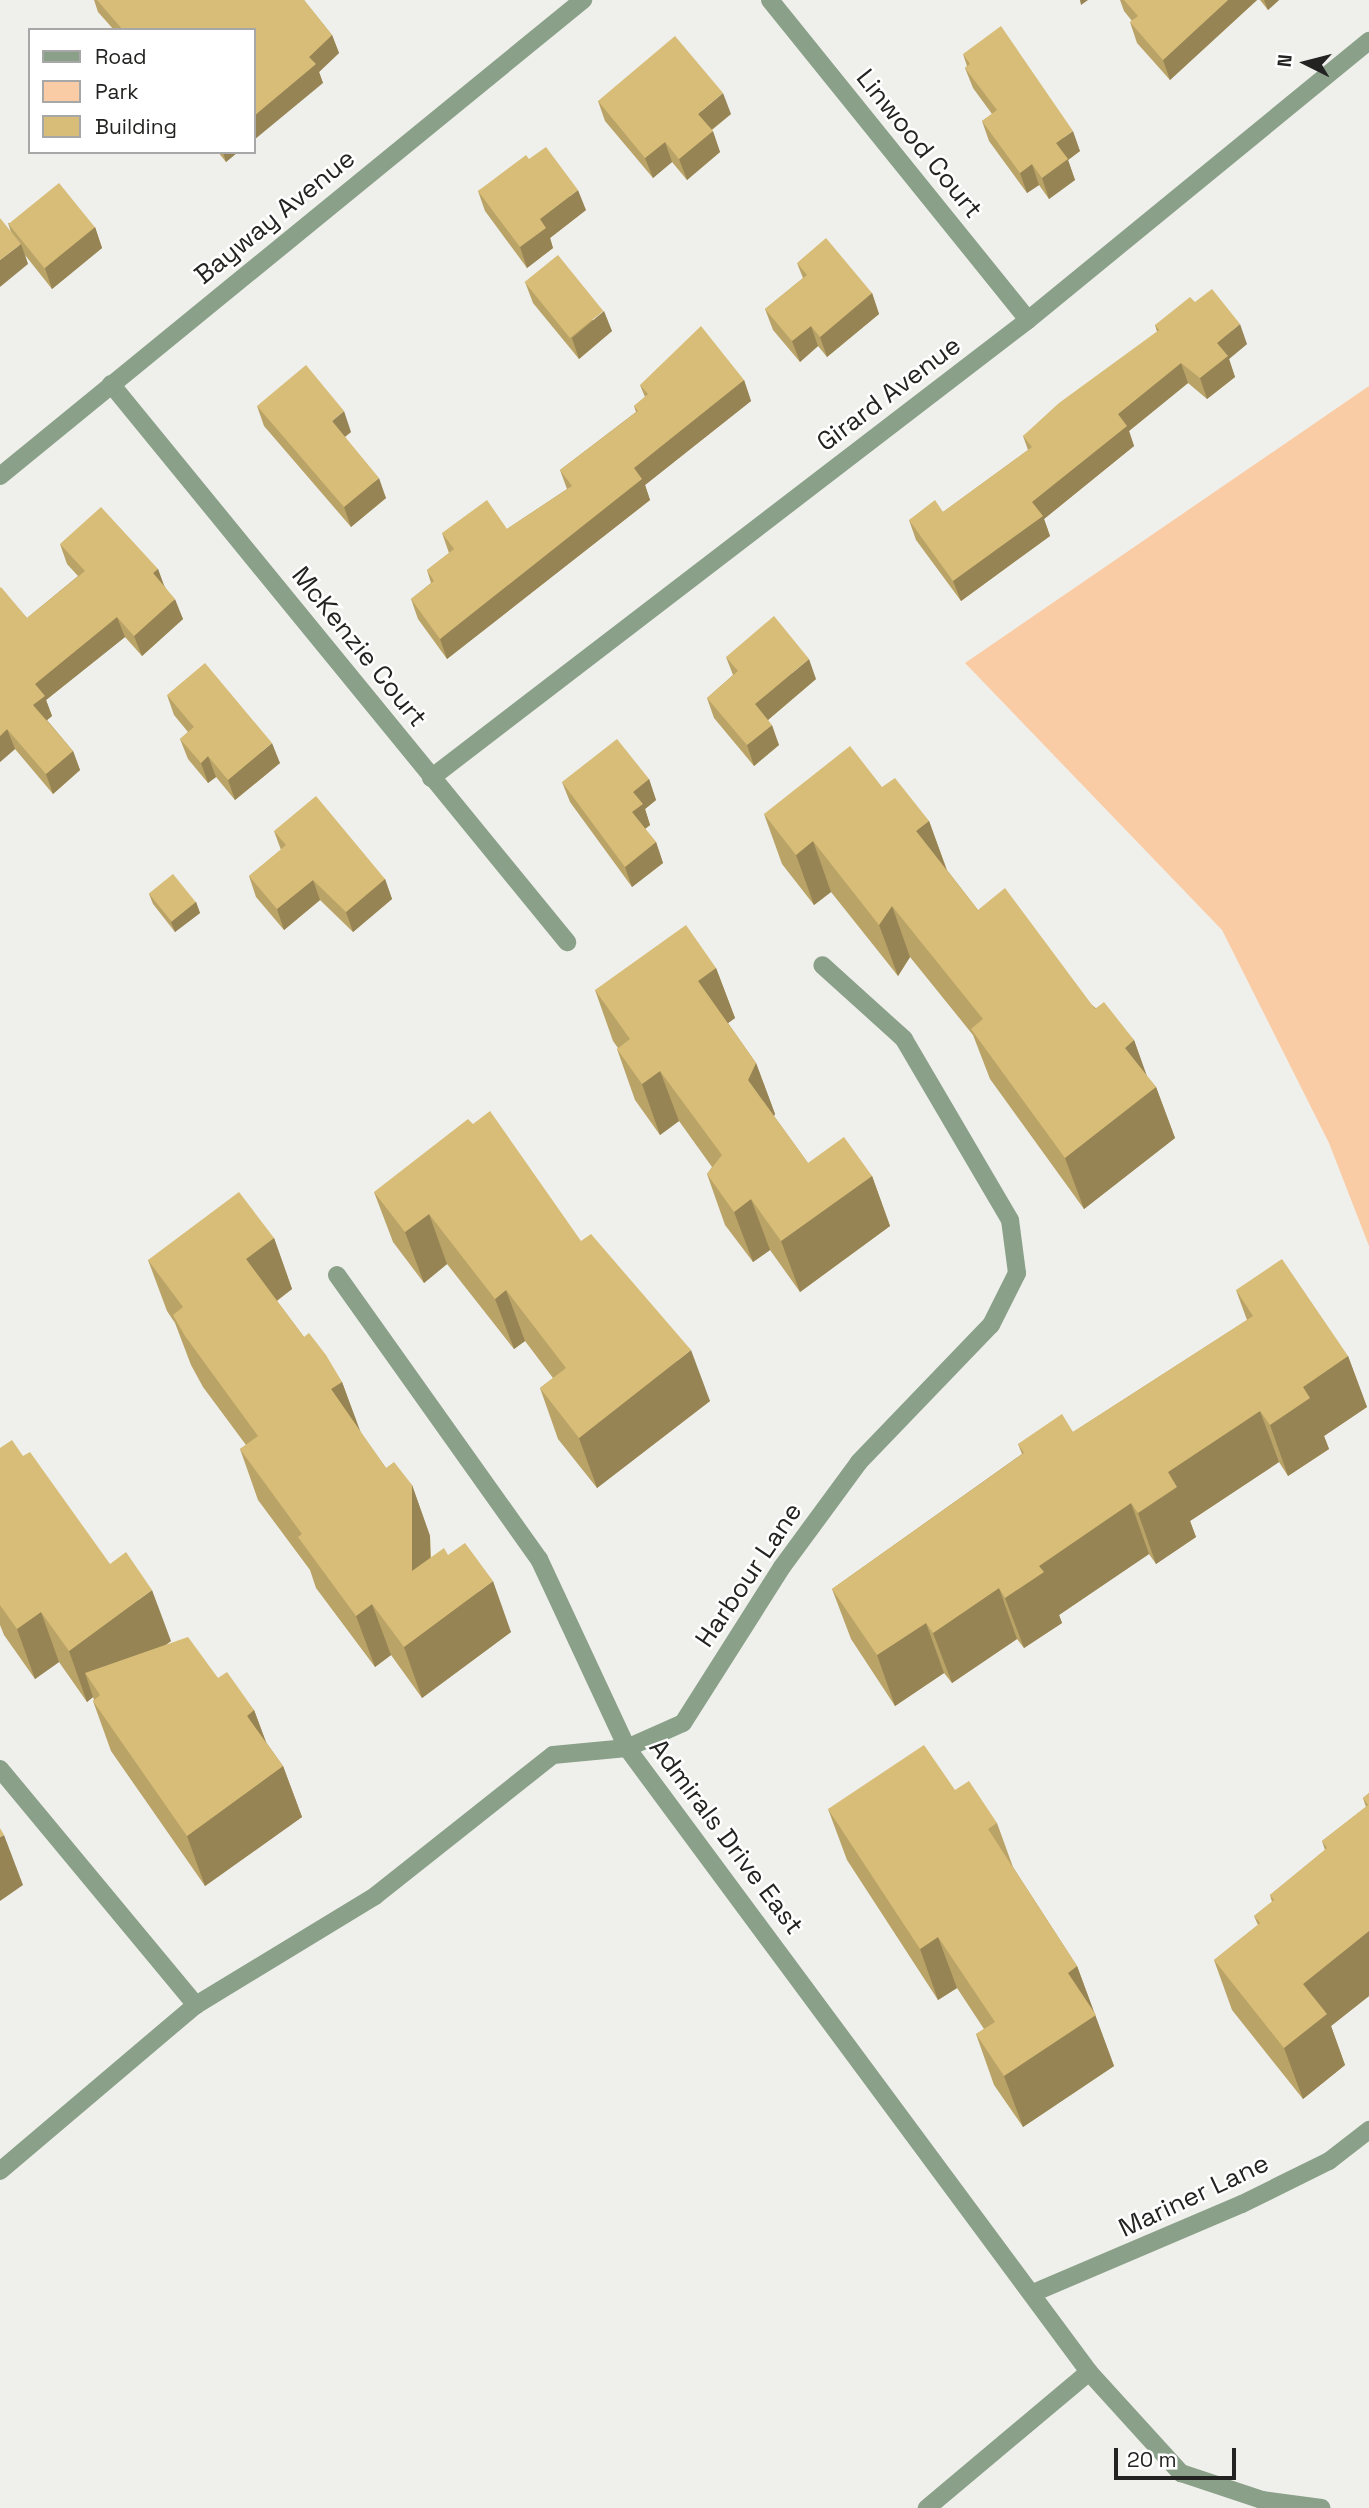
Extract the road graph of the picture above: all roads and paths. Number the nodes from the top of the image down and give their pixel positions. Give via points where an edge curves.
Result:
1 (583, 0) edge
2 (770, 0) edge
3 (1369, 41) edge
4 (1028, 320) junction
5 (111, 384) junction
6 (0, 476) edge
7 (431, 778) junction
8 (568, 942) dead end
9 (822, 965) dead end
10 (337, 1275) dead end
11 (626, 1748) junction
12 (0, 1769) edge
13 (196, 2005) junction
14 (1369, 2130) edge
15 (0, 2171) edge
16 (1033, 2293) junction
17 (1089, 2372) junction
18 (927, 2508) edge
19 (1321, 2508) edge

1 - 5 street, Bayway Avenue
2 - 4 street, Linwood Court
3 - 4 street, Girard Avenue
4 - 7 street, Girard Avenue
5 - 6 street, Bayway Avenue
5 - 7 street, McKenzie Court
7 - 8 street, McKenzie Court
9 - 11 street, Harbour Lane via 904,1039 1010,1220 1017,1273 990,1325 859,1462 782,1567 683,1723
10 - 11 street via 539,1559
11 - 13 street, Admirals Drive East via 553,1755 375,1896
11 - 16 street, Admirals Drive East
12 - 13 street
13 - 15 street, Admirals Drive East
14 - 16 street, Mariner Lane via 1329,2161 1242,2204
16 - 17 street, Admirals Drive East
17 - 18 street
17 - 19 street, Admirals Drive East via 1181,2473 1262,2500

